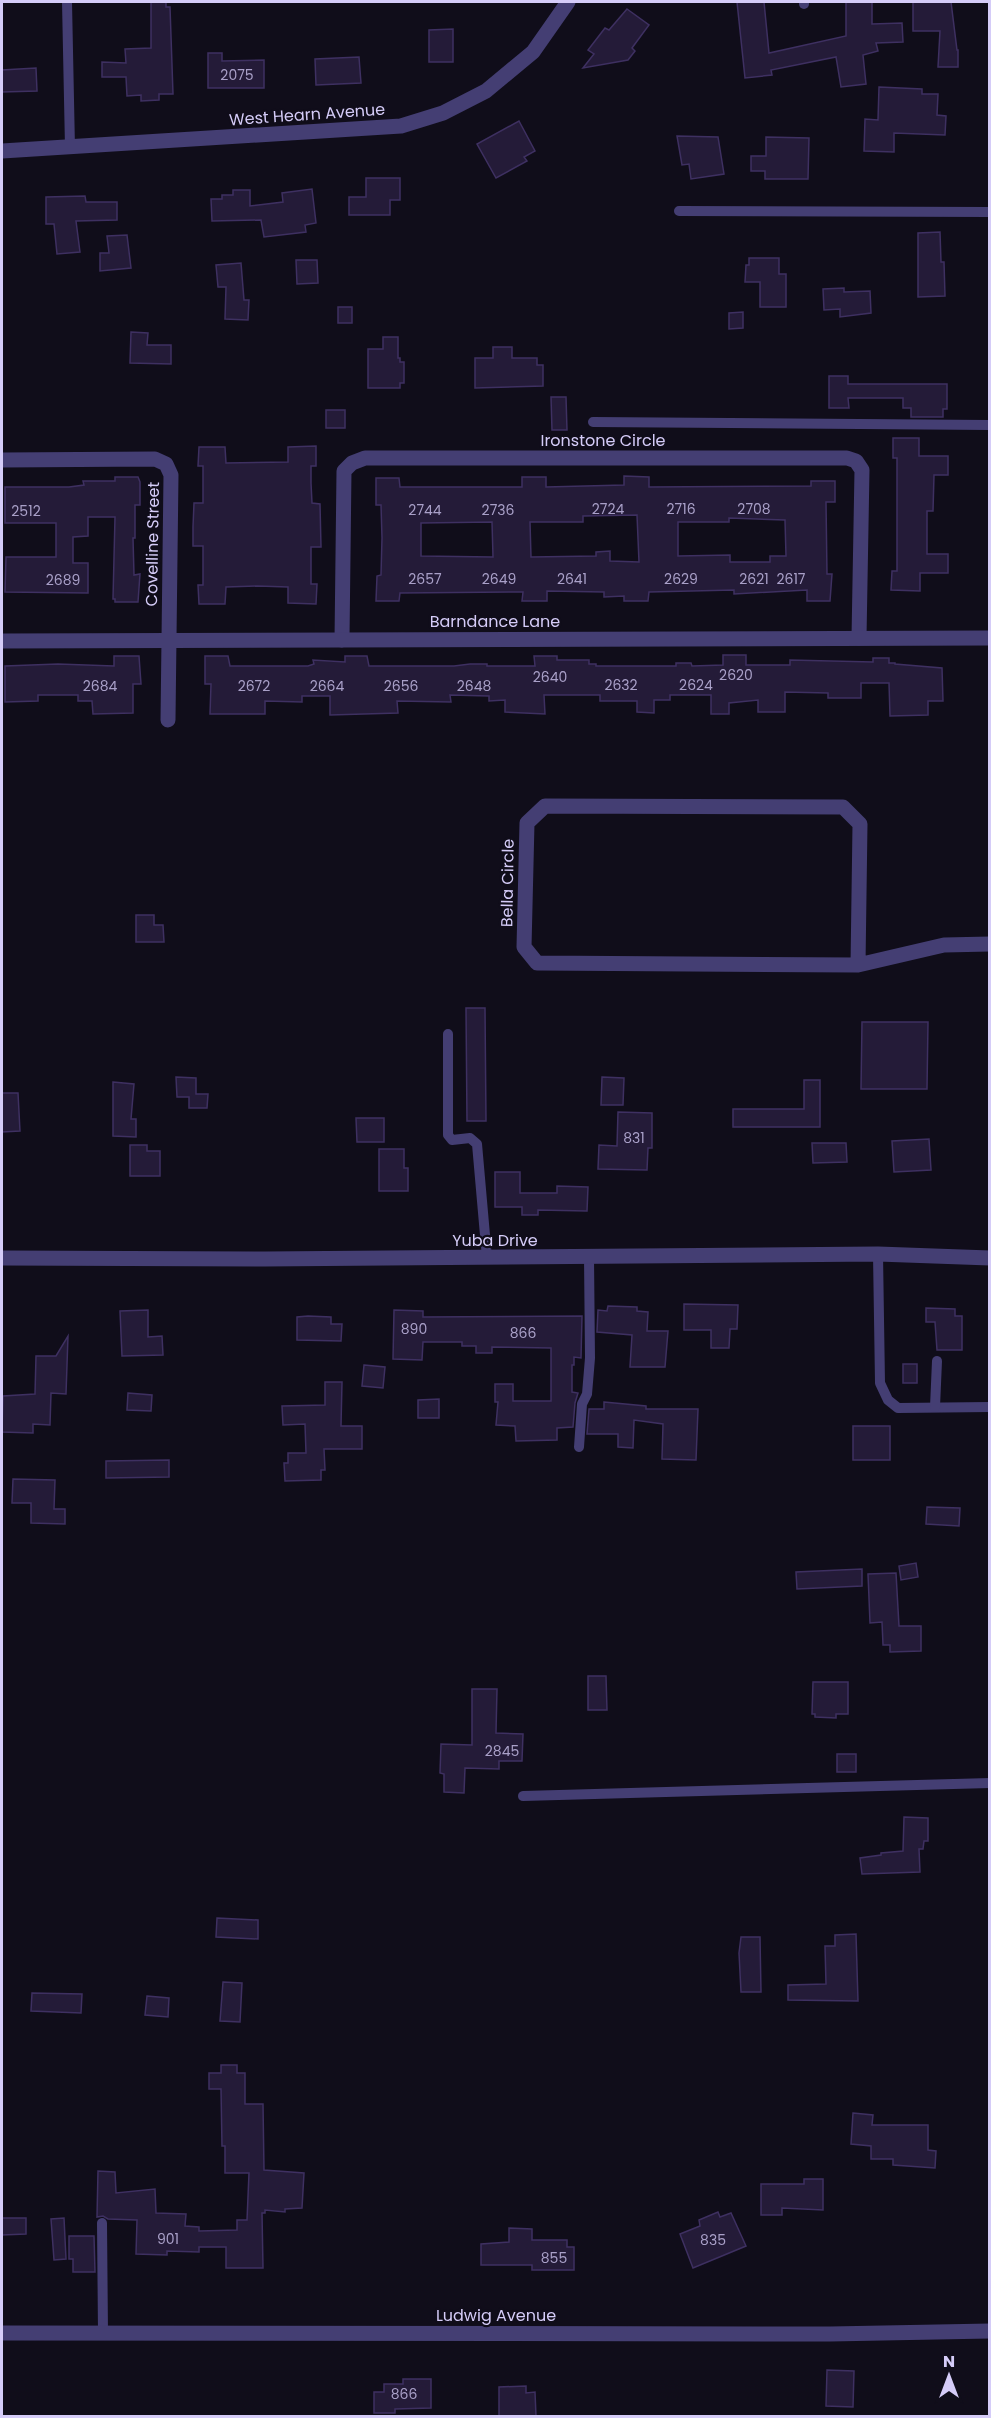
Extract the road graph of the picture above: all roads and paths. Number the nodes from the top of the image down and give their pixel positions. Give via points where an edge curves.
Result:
1 (67, 2) edge
2 (568, 2) edge
3 (70, 148) junction
4 (2, 151) edge
5 (679, 211) dead end
6 (990, 212) edge
7 (593, 422) dead end
8 (990, 425) edge
9 (2, 460) edge
10 (859, 638) junction
11 (990, 638) edge
12 (168, 640) junction
13 (342, 640) junction
14 (2, 641) edge
15 (168, 720) dead end
16 (990, 944) edge
17 (858, 965) junction
18 (448, 1034) dead end
19 (878, 1254) junction
20 (589, 1257) junction
21 (2, 1258) edge
22 (487, 1258) junction
23 (990, 1258) edge
24 (937, 1361) dead end
25 (934, 1407) junction
26 (990, 1407) edge
27 (579, 1447) dead end
28 (990, 1783) edge
29 (524, 1796) dead end
30 (102, 2223) dead end
31 (990, 2331) edge
32 (2, 2333) edge
33 (103, 2333) junction

1 - 3 lane
2 - 3 street, West Hearn Avenue via 533,52 486,91 443,113 401,126
3 - 4 street, West Hearn Avenue
5 - 6 lane
7 - 8 lane
9 - 12 street, Covelline Street via 155,459 166,464 171,475
10 - 11 street, Barndance Lane
10 - 13 street, Barndance Lane
10 - 13 street, Ironstone Circle via 862,470 856,461 365,458 344,471
12 - 13 street, Barndance Lane
12 - 14 street, Barndance Lane
12 - 15 street, Covelline Street
16 - 17 street, Bella Circle via 944,945
17 - 17 street, Bella Circle via 860,824 843,807 545,806 527,823 524,947 537,963
18 - 22 lane via 448,1135 452,1140 470,1138 477,1144
19 - 20 street, Yuba Drive
19 - 23 street, Yuba Drive
19 - 25 lane via 880,1383 888,1400 898,1408
20 - 22 street, Yuba Drive
20 - 27 lane via 590,1358
21 - 22 street, Yuba Drive
24 - 25 lane
25 - 26 lane
28 - 29 lane
30 - 33 lane
31 - 33 street, Ludwig Avenue
32 - 33 street, Ludwig Avenue

